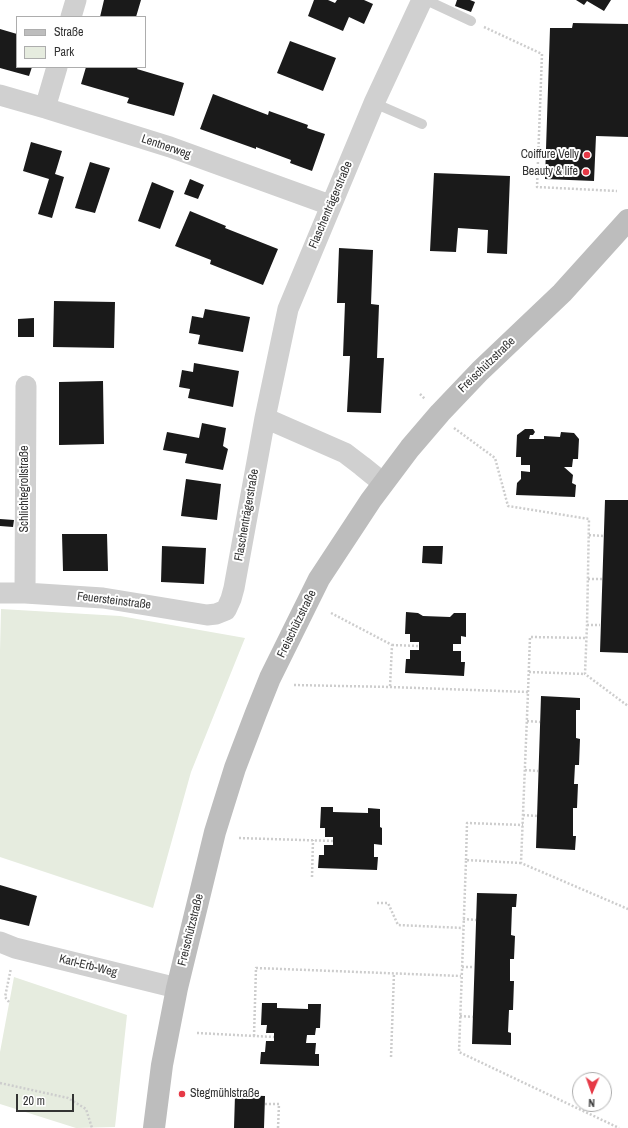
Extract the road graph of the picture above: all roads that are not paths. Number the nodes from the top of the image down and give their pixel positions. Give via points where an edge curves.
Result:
1 (76, 0) edge
2 (422, 0) edge
3 (426, 0) edge
4 (71, 16) edge
5 (471, 21) road end
6 (57, 68) edge
7 (0, 95) edge
8 (374, 103) junction
9 (45, 108) junction
10 (422, 124) dead end
11 (330, 205) junction
12 (628, 220) edge
13 (26, 386) dead end
14 (265, 418) junction
15 (383, 483) junction
16 (0, 593) edge
17 (25, 593) junction
18 (226, 610) joint
19 (7, 945) edge
20 (177, 988) junction
21 (154, 1128) edge

1 - 4 street
2 - 8 street, Flaschenträgerstraße
3 - 5 lane
6 - 9 street
7 - 9 street, Lentnerweg
8 - 10 lane
8 - 11 street, Flaschenträgerstraße
9 - 11 street, Lentnerweg via 170,147
11 - 14 street, Flaschenträgerstraße via 288,309
12 - 15 main road, Freischützstraße via 562,293 440,413
13 - 17 street, Schlichtegrollstraße
14 - 15 street via 345,453
14 - 18 street, Flaschenträgerstraße via 234,588
15 - 20 main road, Freischützstraße via 319,579 270,678 235,768 216,832
16 - 17 street, Feuersteinstraße
17 - 18 street, Feuersteinstraße via 103,598 207,615
19 - 20 street, Karl-Erb-Weg
20 - 21 main road, Freischützstraße via 162,1065

